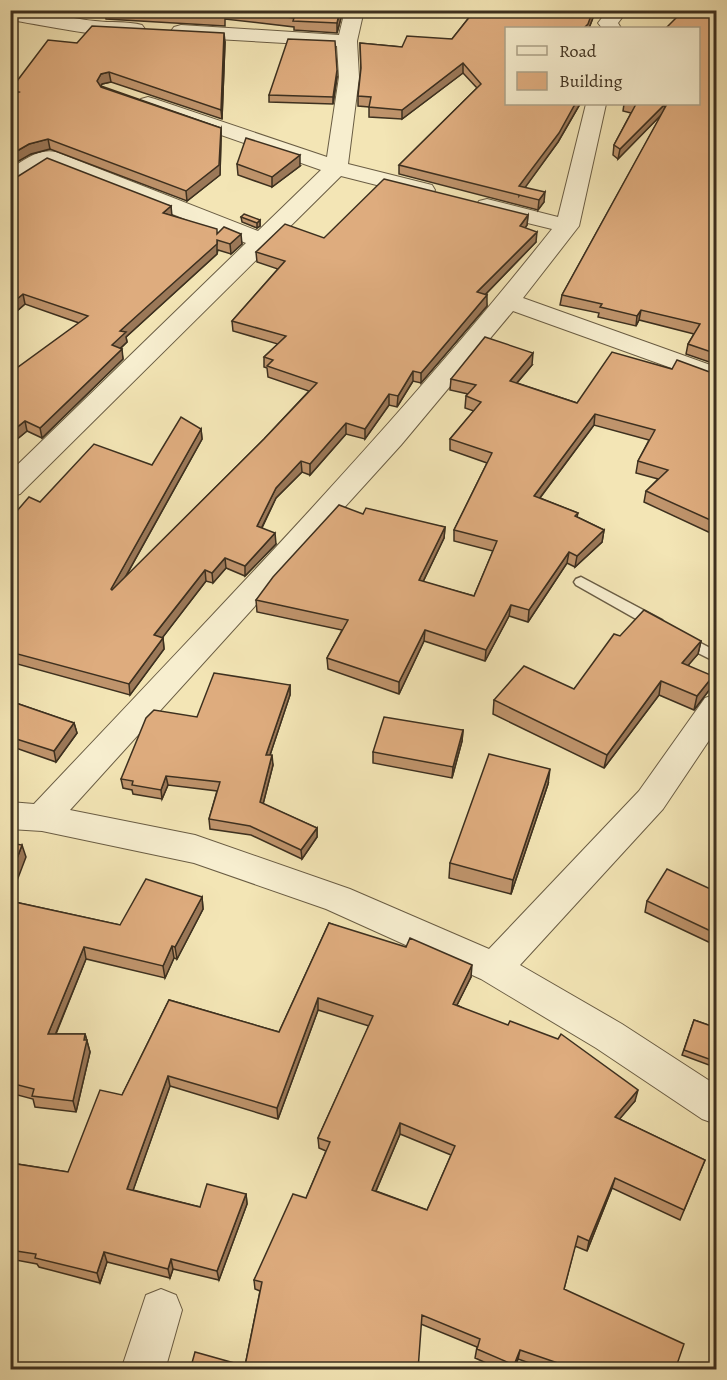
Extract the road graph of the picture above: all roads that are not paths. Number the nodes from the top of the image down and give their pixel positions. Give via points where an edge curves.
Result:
1 (109, 10) edge
2 (355, 10) edge
3 (612, 10) edge
4 (10, 14) edge
5 (96, 27) junction
6 (611, 27) edge
7 (347, 41) junction
8 (133, 98) edge
9 (596, 105) edge
10 (336, 168) junction
11 (10, 180) edge
12 (445, 195) edge
13 (467, 201) edge
14 (567, 226) junction
15 (262, 241) junction
16 (508, 301) junction
17 (717, 376) edge
18 (10, 488) edge
19 (581, 582) dead end
20 (717, 657) edge
21 (717, 706) edge
22 (26, 817) edge
23 (494, 968) junction
24 (717, 1106) edge
25 (161, 1310) dead end
26 (143, 1370) edge

1 - 5 street
2 - 7 street
3 - 6 street via 614,15 608,23
4 - 5 street
5 - 7 street
7 - 10 street via 349,77
8 - 10 street
9 - 14 street
10 - 12 street
10 - 15 street
11 - 15 street via 48,157
13 - 14 street
14 - 16 street
15 - 18 street
16 - 17 street
16 - 22 street via 391,439
19 - 20 lane
21 - 23 street via 651,800
22 - 23 street via 195,849 338,899
23 - 24 street
25 - 26 street

